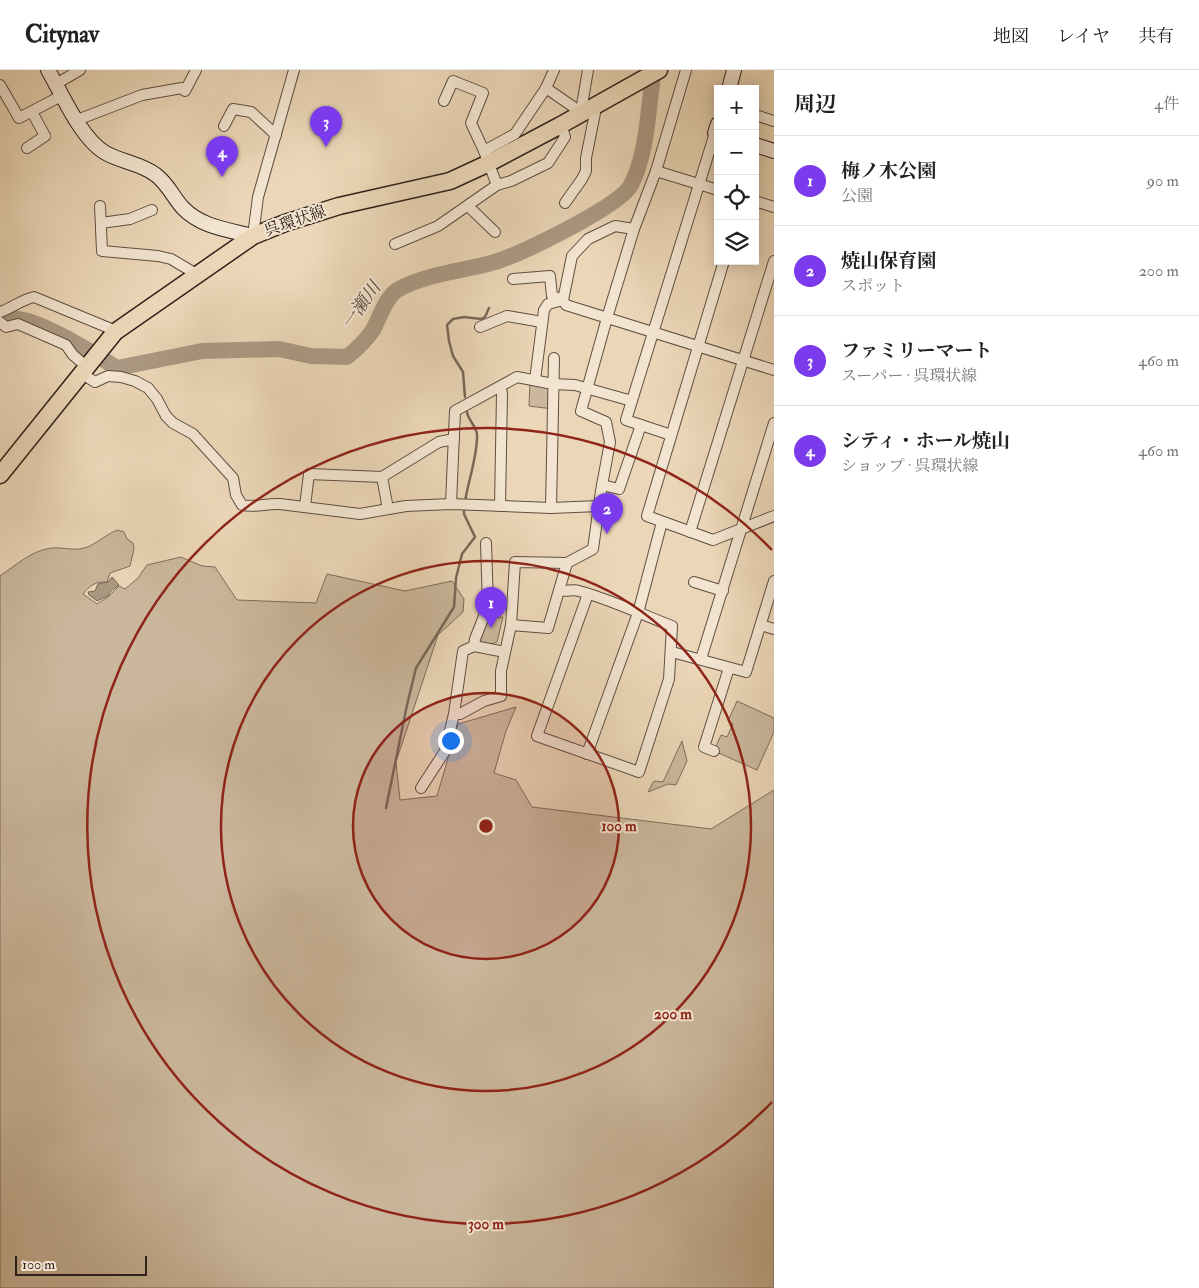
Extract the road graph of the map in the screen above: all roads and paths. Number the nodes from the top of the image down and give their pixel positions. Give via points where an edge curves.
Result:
1 (48, 70) edge
2 (80, 70) edge
3 (196, 70) edge
4 (294, 70) edge
5 (554, 70) edge
6 (588, 70) edge
7 (686, 70) edge
8 (734, 70) edge
9 (652, 73) edge
10 (0, 85) edge
11 (730, 85) edge
12 (546, 88) junction
13 (60, 90) junction
14 (444, 101) dead end
15 (586, 110) junction
16 (32, 112) junction
17 (759, 116) edge
18 (77, 120) junction
19 (774, 121) edge
20 (224, 126) dead end
21 (559, 126) junction
22 (276, 135) junction
23 (714, 139) edge
24 (759, 146) edge
25 (27, 148) dead end
26 (774, 151) edge
27 (486, 157) junction
28 (656, 171) junction
29 (699, 184) junction
30 (497, 185) junction
31 (714, 189) edge
32 (759, 202) edge
33 (565, 203) dead end
34 (100, 206) dead end
35 (468, 206) junction
36 (774, 207) edge
37 (152, 210) dead end
38 (101, 223) junction
39 (634, 229) junction
40 (495, 232) dead end
41 (254, 236) junction
42 (395, 244) dead end
43 (774, 261) edge
44 (723, 265) edge
45 (198, 275) junction
46 (513, 279) dead end
47 (563, 300) junction
48 (0, 312) edge
49 (607, 318) junction
50 (0, 322) edge
51 (542, 322) junction
52 (480, 326) dead end
53 (115, 332) junction
54 (654, 332) junction
55 (698, 346) junction
56 (554, 358) dead end
57 (743, 360) junction
58 (86, 368) junction
59 (774, 370) edge
60 (535, 380) junction
61 (553, 384) junction
62 (500, 387) junction
63 (587, 388) junction
64 (632, 402) junction
65 (774, 423) edge
66 (641, 425) junction
67 (671, 435) junction
68 (454, 439) junction
69 (0, 475) edge
70 (382, 477) junction
71 (602, 485) junction
72 (459, 504) junction
73 (305, 506) junction
74 (500, 506) junction
75 (599, 506) junction
76 (551, 508) junction
77 (388, 509) junction
78 (774, 516) edge
79 (662, 522) junction
80 (742, 529) junction
81 (690, 532) junction
82 (486, 543) dead end
83 (567, 563) junction
84 (694, 582) dead end
85 (774, 582) edge
86 (560, 590) junction
87 (723, 590) junction
88 (588, 594) junction
89 (638, 613) junction
90 (511, 625) junction
91 (760, 625) junction
92 (774, 629) edge
93 (474, 646) junction
94 (505, 652) junction
95 (672, 652) junction
96 (701, 660) junction
97 (730, 668) junction
98 (454, 714) junction
99 (714, 751) dead end
100 (587, 754) junction
101 (421, 788) dead end

1 - 13 street
2 - 13 street
3 - 18 street via 185,91 182,88 142,94
4 - 22 street
5 - 12 street
6 - 15 street
7 - 28 street
8 - 11 street
9 - 15 main road, 呉環状線
10 - 16 street via 19,118
12 - 15 street
12 - 27 street via 515,134
13 - 16 street
13 - 18 street
14 - 27 street via 455,77 483,93 471,123
15 - 21 main road, 呉環状線
15 - 33 street via 586,170
16 - 25 street via 45,136
17 - 19 street
18 - 41 street via 95,146 150,170 161,179 193,217
20 - 22 street via 233,109 251,112
21 - 27 main road, 呉環状線
21 - 30 street via 565,137 548,163
22 - 41 street via 258,197
23 - 29 street
24 - 26 street
27 - 30 street
27 - 41 main road, 呉環状線 via 450,181 339,206
28 - 29 street
28 - 39 street
29 - 31 street
29 - 54 street
30 - 35 street
32 - 36 street
34 - 38 street
35 - 40 street
35 - 42 street via 438,226
37 - 38 street via 130,219
38 - 45 street via 102,251 172,259
39 - 47 street via 615,226 588,239 572,256
39 - 49 street
41 - 45 main road, 呉環状線
43 - 57 street
44 - 55 street
45 - 53 main road, 呉環状線
46 - 47 street via 550,276 552,296
47 - 49 street via 566,305
47 - 51 street via 548,304
48 - 53 street via 34,297
49 - 54 street
49 - 63 street
50 - 58 street via 6,327 18,324 66,345
51 - 52 street via 507,316
51 - 60 street
53 - 58 main road, 呉環状線
54 - 55 street
54 - 64 street
55 - 57 street
55 - 67 street
56 - 61 street
57 - 59 street
57 - 81 street
58 - 69 main road, 呉環状線
58 - 73 street via 95,382 108,376 121,376 148,388 166,416 193,434 233,478 236,495 242,505 253,508 268,503
60 - 61 street
60 - 62 street via 517,377
61 - 63 street via 575,384
61 - 76 street
62 - 68 street via 455,411
62 - 74 street
63 - 64 street
63 - 71 street via 581,411 606,422 610,442
64 - 66 street via 626,420
65 - 80 street
66 - 67 street
66 - 71 street via 619,489
67 - 79 street via 647,516
68 - 70 street via 439,442
68 - 72 street
70 - 73 street via 309,474
70 - 77 street
71 - 75 street
72 - 74 street
72 - 77 street
73 - 77 street via 360,514
74 - 76 street
75 - 76 street
75 - 83 street via 593,549
78 - 80 street
79 - 81 street
79 - 89 street
80 - 81 street via 713,540
80 - 87 street
82 - 93 street via 488,606
83 - 86 street
83 - 90 street via 515,562
84 - 87 street
85 - 91 street
86 - 88 street
86 - 90 street via 548,628
87 - 96 street
88 - 89 street
88 - 100 street via 537,736
89 - 95 street via 672,626
89 - 100 street
90 - 94 street
91 - 92 street
91 - 97 street via 746,672
93 - 94 street
93 - 98 street via 463,650
94 - 98 street via 501,696
95 - 96 street
95 - 100 street via 669,679 639,772
96 - 97 street
97 - 99 street via 704,747
98 - 101 street via 445,752

